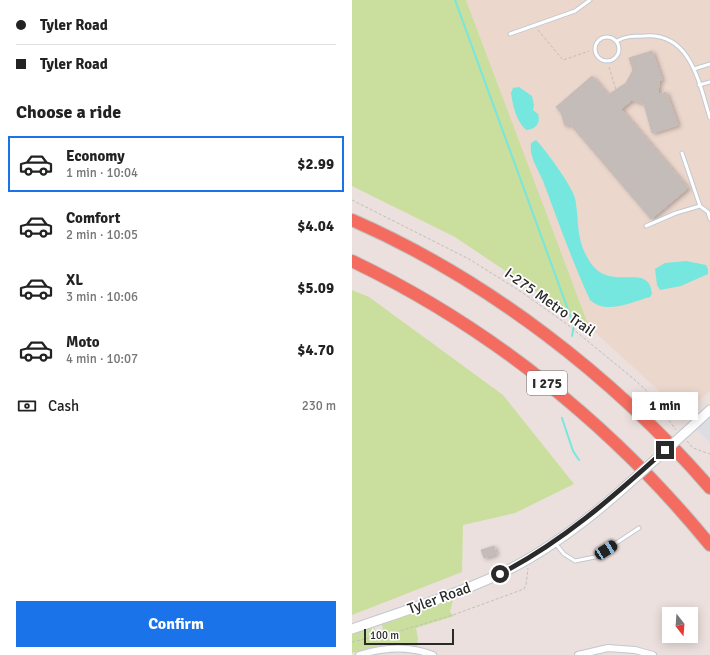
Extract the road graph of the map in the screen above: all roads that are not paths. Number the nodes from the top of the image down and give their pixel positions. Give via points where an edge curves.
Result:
1 (590, 0) edge
2 (535, 25) junction
3 (538, 29) road end
4 (510, 34) dead end
5 (617, 41) junction
6 (595, 50) junction
7 (589, 51) road end
8 (710, 64) edge
9 (694, 69) junction
10 (710, 82) edge
11 (700, 85) junction
12 (709, 111) edge
13 (710, 118) edge
14 (682, 153) dead end
15 (700, 206) junction
16 (710, 219) edge
17 (352, 220) edge
18 (646, 226) dead end
19 (352, 260) edge
20 (710, 410) edge
21 (710, 488) edge
22 (639, 528) dead end
23 (554, 542) junction
24 (710, 545) edge
25 (352, 629) edge
26 (358, 655) edge
27 (433, 655) edge
28 (578, 655) edge
29 (653, 655) edge

1 - 2 lane via 575,12
2 - 3 lane
2 - 4 lane
5 - 6 lane via 603,37 597,42
5 - 6 lane via 620,51 616,58 610,61 600,59
5 - 9 lane via 624,37 654,35 672,41 686,54
6 - 7 lane
8 - 9 lane
9 - 11 lane
10 - 11 lane
11 - 12 lane
12 - 13 lane
14 - 15 lane
15 - 16 lane
15 - 18 lane
17 - 21 highway, I 275 via 445,268 538,330 621,397
19 - 24 highway, I 275 via 459,320 544,380 607,435 678,507
20 - 23 street, Tyler Road, bridge via 626,486 583,522
22 - 23 lane via 594,557 575,561 564,554
23 - 25 street, Tyler Road via 527,560 476,584
26 - 27 street via 405,648
28 - 29 street via 608,648 635,650

